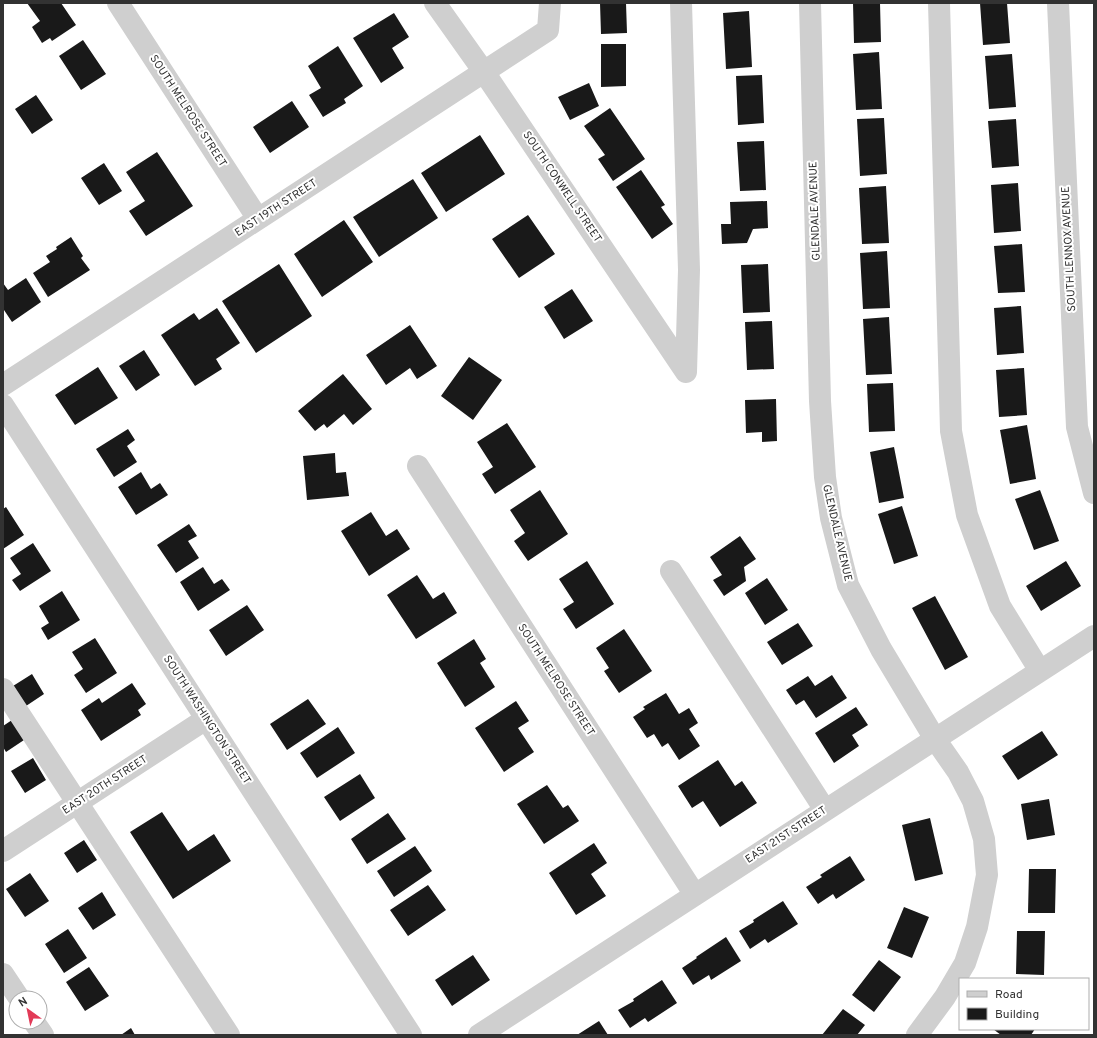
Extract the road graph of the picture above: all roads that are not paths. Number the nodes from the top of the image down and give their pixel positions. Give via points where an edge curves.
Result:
1 (118, 3) edge
2 (435, 3) edge
3 (550, 3) edge
4 (681, 3) edge
5 (810, 3) edge
6 (939, 3) edge
7 (1058, 3) edge
8 (484, 72) junction
9 (258, 219) junction
10 (3, 385) edge
11 (3, 405) edge
12 (418, 466) dead end
13 (1094, 493) edge
14 (671, 571) dead end
15 (1094, 636) edge
16 (1040, 671) junction
17 (3, 689) edge
18 (206, 719) junction
19 (935, 739) junction
20 (77, 803) junction
21 (825, 810) junction
22 (3, 851) edge
23 (695, 895) junction
24 (3, 974) edge
25 (14, 990) edge
26 (924, 1033) edge
27 (229, 1035) edge
28 (411, 1035) edge
29 (479, 1035) edge

1 - 9 street, SOUTH MELROSE STREET
2 - 8 street, SOUTH CONWELL STREET
3 - 8 street, EAST 19TH STREET via 548,30
4 - 8 street, SOUTH CONWELL STREET via 690,270 686,372
5 - 19 street, GLENDALE AVENUE via 820,401 825,477 831,518 848,585 881,649
6 - 16 street via 951,431 967,515 1000,606
7 - 13 street, SOUTH LENNOX AVENUE via 1077,427
8 - 9 street, EAST 19TH STREET
9 - 10 street, EAST 19TH STREET
11 - 18 street, SOUTH WASHINGTON STREET
12 - 23 street, SOUTH MELROSE STREET
14 - 21 street
15 - 16 street, EAST 21ST STREET
16 - 19 street, EAST 21ST STREET
17 - 20 street
18 - 20 street, EAST 20TH STREET
18 - 28 street, SOUTH WASHINGTON STREET
19 - 21 street, EAST 21ST STREET
19 - 26 street, GLENDALE AVENUE via 958,772 973,801 984,839 987,875 977,927 965,963
20 - 22 street, EAST 20TH STREET
20 - 27 street
21 - 23 street, EAST 21ST STREET
23 - 29 street, EAST 21ST STREET
24 - 25 street

